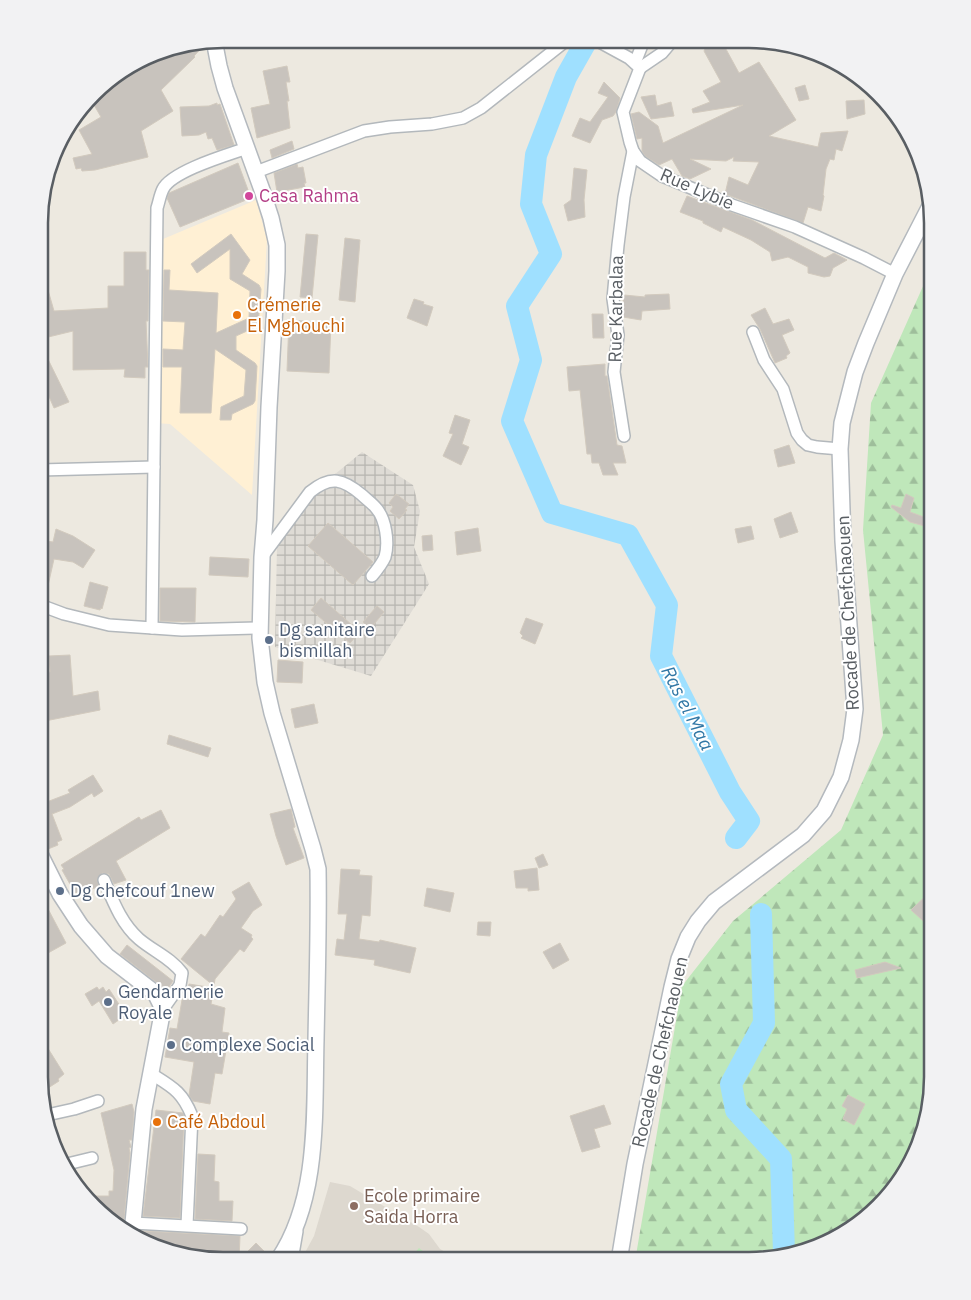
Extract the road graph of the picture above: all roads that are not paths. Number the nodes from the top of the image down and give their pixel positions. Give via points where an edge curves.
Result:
1 (215, 48) edge
2 (557, 48) edge
3 (610, 48) edge
4 (641, 48) edge
5 (666, 48) edge
6 (635, 63) junction
7 (247, 148) junction
8 (633, 151) junction
9 (256, 172) junction
10 (924, 218) edge
11 (895, 274) junction
12 (753, 332) dead end
13 (624, 436) dead end
14 (840, 449) junction
15 (154, 467) junction
16 (48, 470) edge
17 (262, 557) junction
18 (372, 576) dead end
19 (48, 608) edge
20 (152, 628) junction
21 (259, 628) junction
22 (48, 870) edge
23 (104, 880) dead end
24 (163, 1009) junction
25 (150, 1073) junction
26 (98, 1101) dead end
27 (52, 1114) edge
28 (92, 1158) dead end
29 (70, 1163) edge
30 (299, 1222) junction
31 (187, 1225) junction
32 (129, 1226) edge
33 (134, 1229) edge
34 (241, 1229) dead end
35 (283, 1252) edge
36 (293, 1252) edge
37 (620, 1252) edge

1 - 7 street via 218,66
2 - 9 street via 481,108 463,118 364,131
3 - 6 street
4 - 6 street
5 - 6 street via 662,53
6 - 8 street via 623,112
7 - 9 street
7 - 15 street via 182,173 163,188 157,208
8 - 11 street, Rue Lybie via 640,161 662,176 795,227
8 - 13 street, Rue Karbalaa via 624,198 613,299 618,335 614,372
9 - 17 street via 277,245
10 - 11 street, Rocade de Chefchaouen
11 - 14 street, Rocade de Chefchaouen via 855,372 842,424
12 - 14 street via 764,360 784,389 802,440 808,445
14 - 37 street, Rocade de Chefchaouen via 855,709 844,768 824,812 803,835 714,902 688,937 670,996
15 - 16 street
15 - 20 street
17 - 18 street via 310,492 327,483 348,483 376,508 383,521 387,549
17 - 21 street
19 - 20 street via 110,625
20 - 21 street
21 - 30 street via 272,713 318,869 314,1114 310,1178
22 - 24 street via 81,926 107,956 155,993
23 - 24 street via 123,921 140,940 182,973 180,985
24 - 25 street
25 - 31 street via 178,1091 192,1116
25 - 32 street
26 - 27 street
28 - 29 street
30 - 35 street
30 - 36 street
31 - 33 street
31 - 34 street

